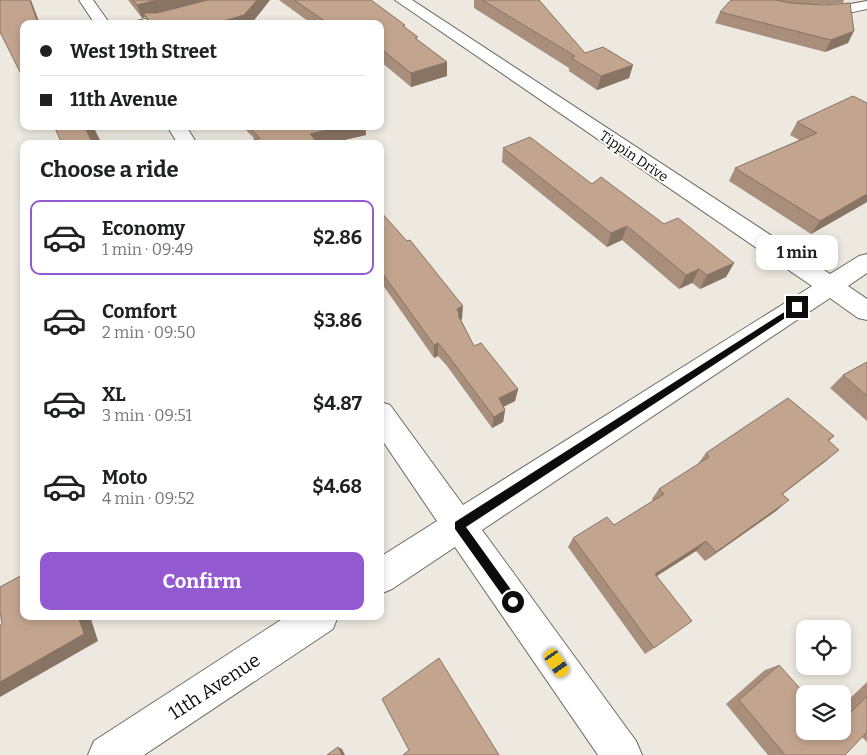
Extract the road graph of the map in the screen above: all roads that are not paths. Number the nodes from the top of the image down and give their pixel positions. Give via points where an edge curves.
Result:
1 (86, 0) edge
2 (237, 0) edge
3 (402, 0) edge
4 (741, 0) edge
5 (867, 5) edge
6 (100, 20) edge
7 (158, 20) edge
8 (867, 262) edge
9 (829, 286) junction
10 (867, 311) edge
11 (384, 420) edge
12 (459, 526) junction
13 (384, 574) edge
14 (314, 620) edge
15 (108, 755) edge
16 (622, 755) edge

1 - 6 street
2 - 7 street
3 - 9 street, Tippin Drive
4 - 5 street via 795,12 845,11
8 - 9 street
9 - 10 street, Tippin Drive
9 - 12 street
11 - 12 street
12 - 13 street
12 - 16 street
14 - 15 street, 11th Avenue

